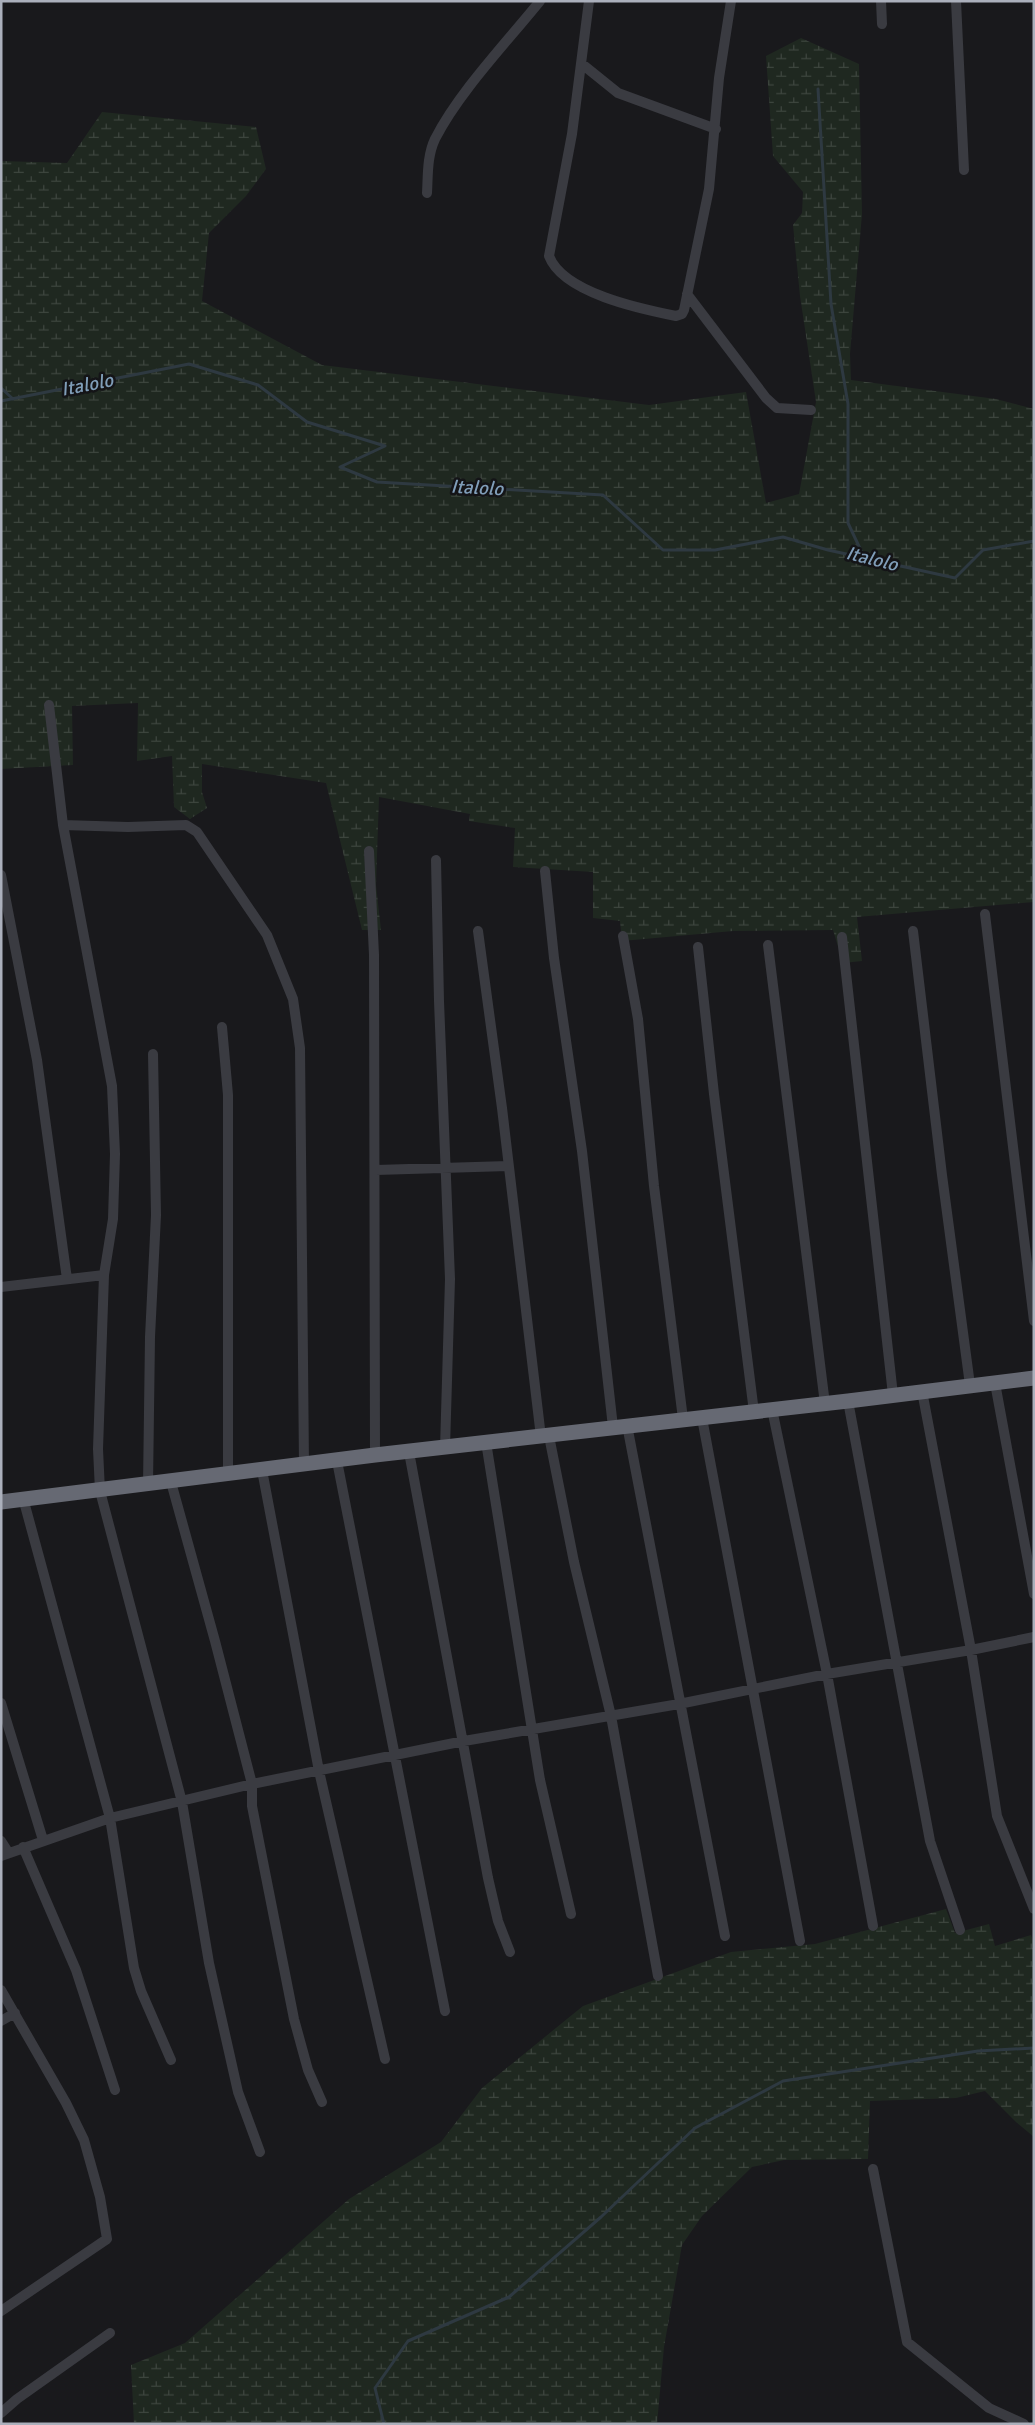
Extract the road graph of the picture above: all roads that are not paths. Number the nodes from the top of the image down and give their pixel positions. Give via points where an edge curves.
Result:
1 (540, 1) edge
2 (589, 1) edge
3 (731, 1) edge
4 (881, 1) edge
5 (956, 1) edge
6 (882, 24) dead end
7 (582, 64) junction
8 (716, 129) junction
9 (964, 170) dead end
10 (427, 193) dead end
11 (688, 294) junction
12 (811, 410) dead end
13 (49, 704) dead end
14 (63, 825) junction
15 (369, 851) dead end
16 (436, 860) dead end
17 (545, 871) dead end
18 (1, 875) edge
19 (985, 914) dead end
20 (478, 931) dead end
21 (913, 931) dead end
22 (623, 936) dead end
23 (842, 937) dead end
24 (768, 946) dead end
25 (698, 947) dead end
26 (222, 1027) dead end
27 (153, 1054) dead end
28 (508, 1166) junction
29 (447, 1169) junction
30 (376, 1170) junction
31 (104, 1275) junction
32 (67, 1279) junction
33 (1, 1287) edge
34 (1034, 1321) edge
35 (1034, 1378) edge
36 (995, 1383) junction
37 (970, 1385) junction
38 (922, 1391) junction
39 (893, 1395) junction
40 (848, 1401) junction
41 (825, 1404) junction
42 (772, 1410) junction
43 (754, 1412) junction
44 (702, 1418) junction
45 (683, 1419) junction
46 (620, 1426) junction
47 (545, 1436) junction
48 (486, 1442) junction
49 (445, 1448) junction
50 (409, 1452) junction
51 (376, 1455) junction
52 (337, 1461) junction
53 (304, 1466) junction
54 (262, 1470) junction
55 (228, 1474) junction
56 (171, 1482) junction
57 (148, 1485) junction
58 (100, 1491) junction
59 (23, 1498) junction
60 (1, 1502) edge
61 (1034, 1594) edge
62 (1034, 1637) edge
63 (971, 1650) junction
64 (897, 1662) junction
65 (827, 1674) junction
66 (754, 1690) junction
67 (1, 1703) edge
68 (679, 1704) junction
69 (611, 1716) junction
70 (533, 1731) junction
71 (464, 1741) junction
72 (394, 1756) junction
73 (319, 1771) junction
74 (252, 1784) junction
75 (182, 1802) junction
76 (110, 1818) junction
77 (43, 1840) junction
78 (1, 1841) edge
79 (23, 1847) junction
80 (5, 1854) edge
81 (1034, 1909) edge
82 (571, 1914) dead end
83 (873, 1926) dead end
84 (960, 1930) dead end
85 (725, 1936) dead end
86 (800, 1941) dead end
87 (510, 1952) dead end
88 (658, 1976) dead end
89 (1, 1990) edge
90 (445, 2011) dead end
91 (15, 2013) junction
92 (1, 2021) edge
93 (385, 2059) dead end
94 (171, 2060) dead end
95 (115, 2090) dead end
96 (322, 2102) dead end
97 (260, 2152) dead end
98 (873, 2169) dead end
99 (1, 2311) edge
100 (110, 2333) dead end
101 (1, 2413) edge
102 (1024, 2424) edge

1 - 10 street via 462,97 434,140
2 - 7 street
3 - 8 street via 719,78
4 - 6 street
5 - 9 street
7 - 8 street via 618,93
7 - 11 street via 565,176 549,249 552,264 561,274 590,291 619,303 652,311 676,316 682,314
8 - 11 street via 709,189
11 - 12 street via 766,398 777,408
13 - 14 street
14 - 31 street via 112,1086 113,1219
14 - 53 street via 186,825 197,832 267,935 288,984 300,1048
15 - 30 street via 374,955
16 - 29 street
17 - 46 street via 554,958
18 - 32 street via 37,1060
19 - 34 street
20 - 28 street
21 - 37 street
22 - 45 street via 638,1019 654,1186
23 - 39 street
24 - 41 street
25 - 43 street
26 - 55 street via 228,1095
27 - 57 street via 156,1215
28 - 29 street
28 - 47 street
29 - 30 street
29 - 49 street via 450,1279
30 - 51 street
31 - 32 street
31 - 58 street via 98,1449
32 - 33 street
35 - 36 highway
36 - 37 highway
36 - 61 street
37 - 38 highway
38 - 39 highway
38 - 63 street
39 - 40 highway
40 - 41 highway
40 - 64 street
41 - 42 highway
42 - 43 highway
42 - 65 street
43 - 44 highway
44 - 45 highway
44 - 66 street
45 - 46 highway
46 - 47 highway
46 - 68 street
47 - 48 highway
47 - 69 street
48 - 49 highway
48 - 70 street
49 - 50 highway
50 - 51 highway
50 - 71 street
51 - 52 highway
52 - 53 highway
52 - 72 street
53 - 54 highway
54 - 55 highway
54 - 73 street
55 - 56 highway
56 - 57 highway
56 - 74 street
57 - 58 highway
58 - 59 highway
58 - 75 street
59 - 60 highway
59 - 76 street
62 - 63 street
63 - 64 street
63 - 81 street via 997,1816
64 - 65 street
64 - 84 street via 930,1841
65 - 66 street
65 - 83 street
66 - 68 street
66 - 86 street
67 - 77 street
68 - 69 street
68 - 85 street
69 - 70 street
69 - 88 street
70 - 71 street
70 - 82 street via 540,1780
71 - 72 street
71 - 87 street via 488,1878 498,1921
72 - 73 street
72 - 90 street
73 - 74 street
73 - 93 street
74 - 75 street
74 - 96 street via 252,1806 294,2019 308,2070
75 - 76 street
75 - 97 street via 209,1962 238,2092
76 - 77 street
76 - 94 street via 134,1968
77 - 79 street
78 - 80 street
79 - 80 street
79 - 95 street via 76,1970
89 - 91 street
91 - 92 street
91 - 99 street via 84,2140 100,2197 106,2239
98 - 102 street via 907,2342 989,2408
100 - 101 street

